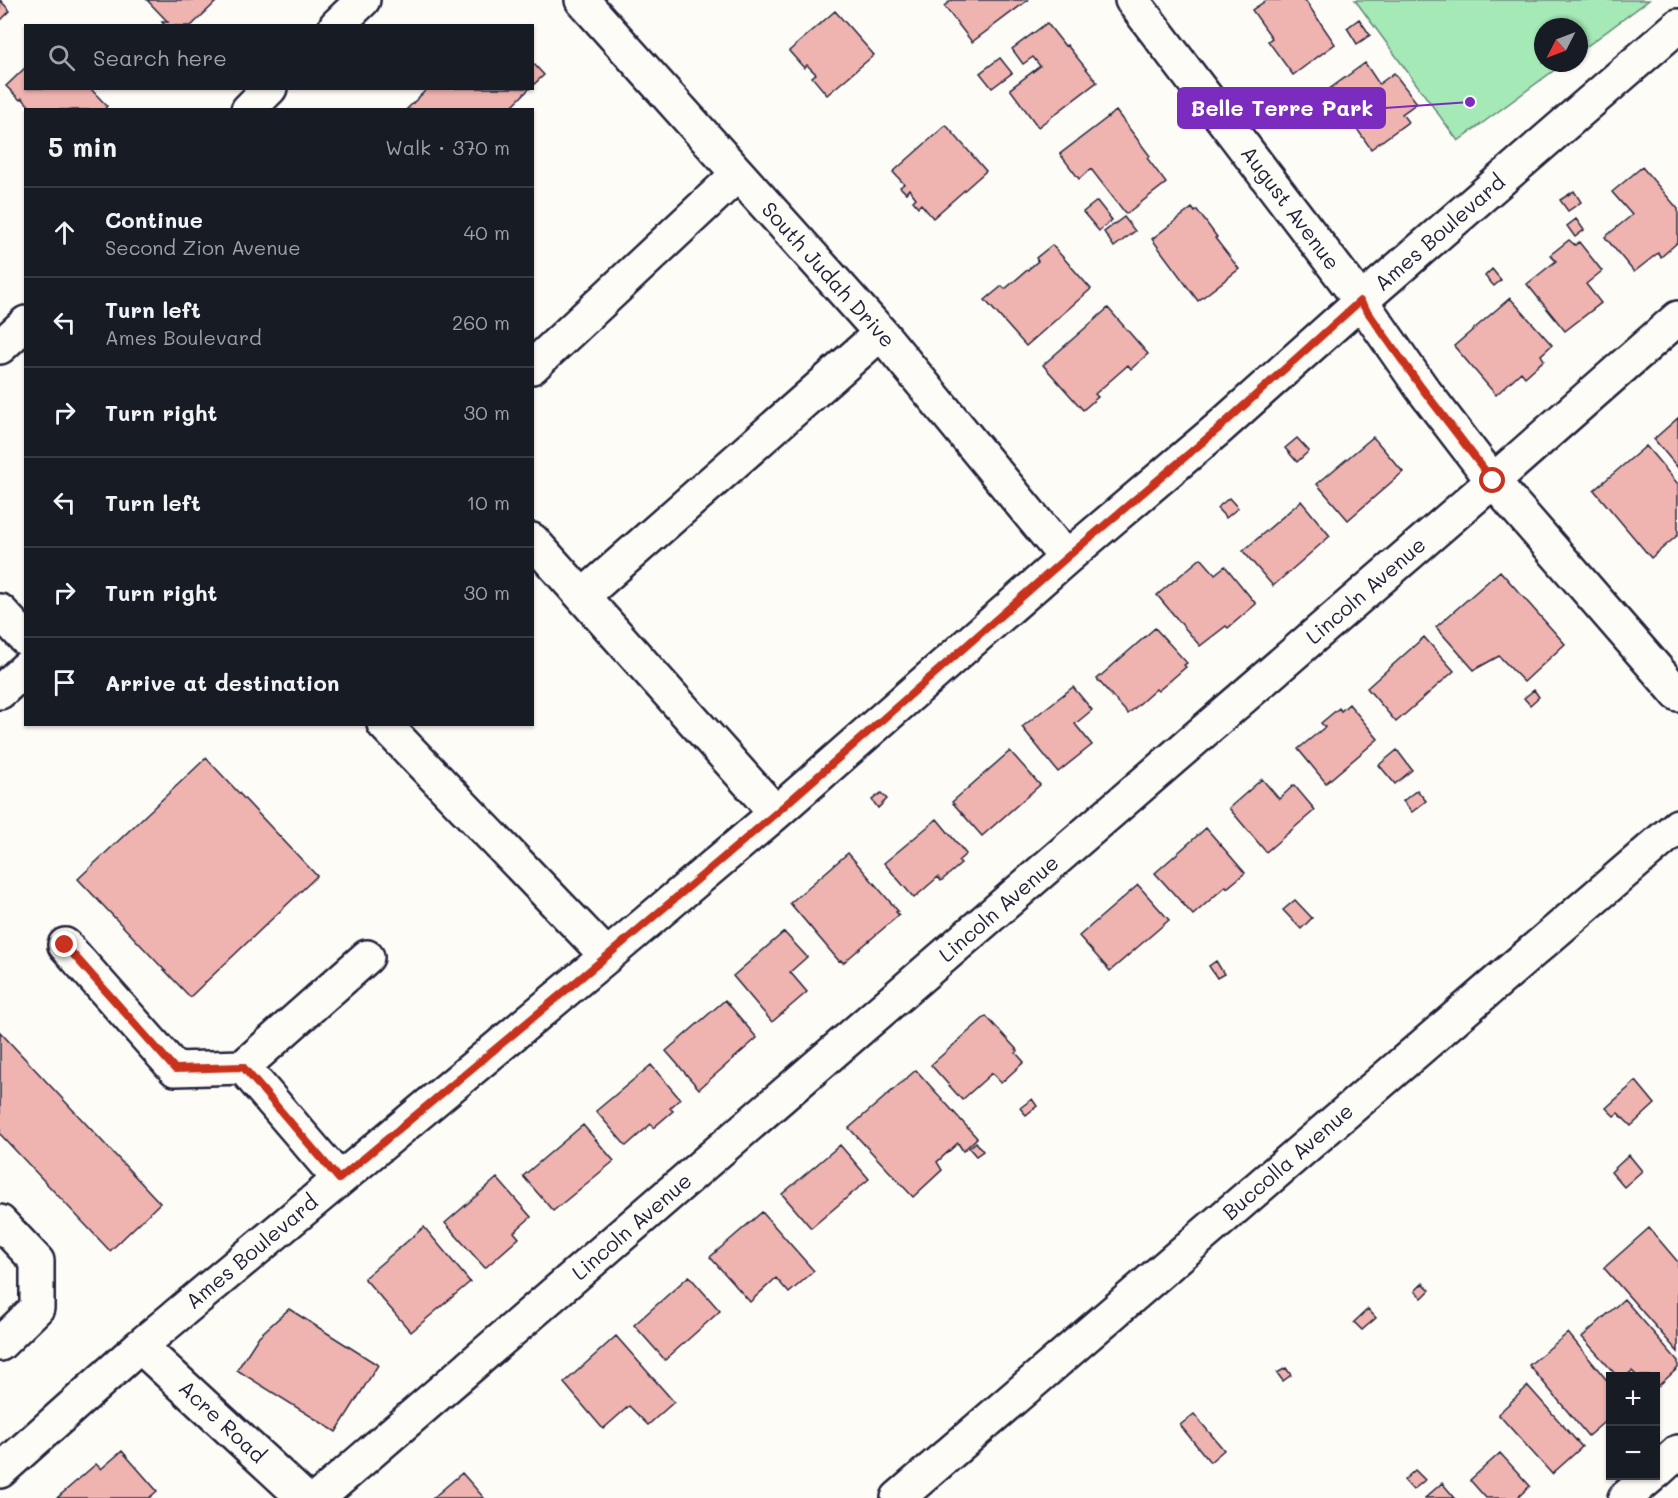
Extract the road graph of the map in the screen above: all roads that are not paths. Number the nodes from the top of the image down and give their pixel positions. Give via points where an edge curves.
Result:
1 (363, 0) edge
2 (582, 0) edge
3 (1132, 0) edge
4 (338, 24) edge
5 (1678, 26) edge
6 (268, 90) edge
7 (250, 108) edge
8 (738, 174) junction
9 (1360, 301) junction
10 (1678, 318) edge
11 (24, 324) edge
12 (881, 333) junction
13 (0, 347) edge
14 (534, 365) edge
15 (1493, 481) junction
16 (534, 542) edge
17 (1066, 558) junction
18 (583, 596) junction
19 (0, 612) edge
20 (24, 637) edge
21 (24, 670) edge
22 (0, 692) edge
23 (1678, 694) edge
24 (386, 726) edge
25 (776, 813) junction
26 (1678, 826) edge
27 (65, 945) dead end
28 (607, 956) junction
29 (367, 957) dead end
30 (243, 1067) junction
31 (339, 1179) junction
32 (0, 1222) edge
33 (0, 1344) edge
34 (140, 1346) junction
35 (1678, 1452) edge
36 (1660, 1468) edge
37 (0, 1471) edge
38 (1646, 1480) edge
39 (304, 1498) edge
40 (318, 1498) edge
41 (898, 1498) edge
42 (1625, 1498) edge

1 - 4 street
2 - 8 street, South Judah Drive
3 - 9 street, August Avenue
5 - 9 street, Ames Boulevard
6 - 7 street
8 - 12 street, South Judah Drive
8 - 14 street
9 - 15 street, August Avenue
9 - 17 street, Ames Boulevard
10 - 15 street, Lincoln Avenue
11 - 13 street
12 - 17 street, South Judah Drive
12 - 18 street
15 - 23 street, August Avenue
15 - 40 street, Lincoln Avenue
16 - 18 street
17 - 25 street, Ames Boulevard
18 - 25 street
19 - 20 street
21 - 22 street
24 - 28 street
25 - 28 street, Ames Boulevard
26 - 41 street, Buccolla Avenue
27 - 30 street via 175,1069
28 - 31 street, Ames Boulevard
29 - 30 street
30 - 31 street
31 - 34 street, Ames Boulevard
32 - 33 street via 37,1261 37,1308
34 - 37 street, Ames Boulevard
34 - 39 street, Acre Road
35 - 36 street
38 - 42 street

